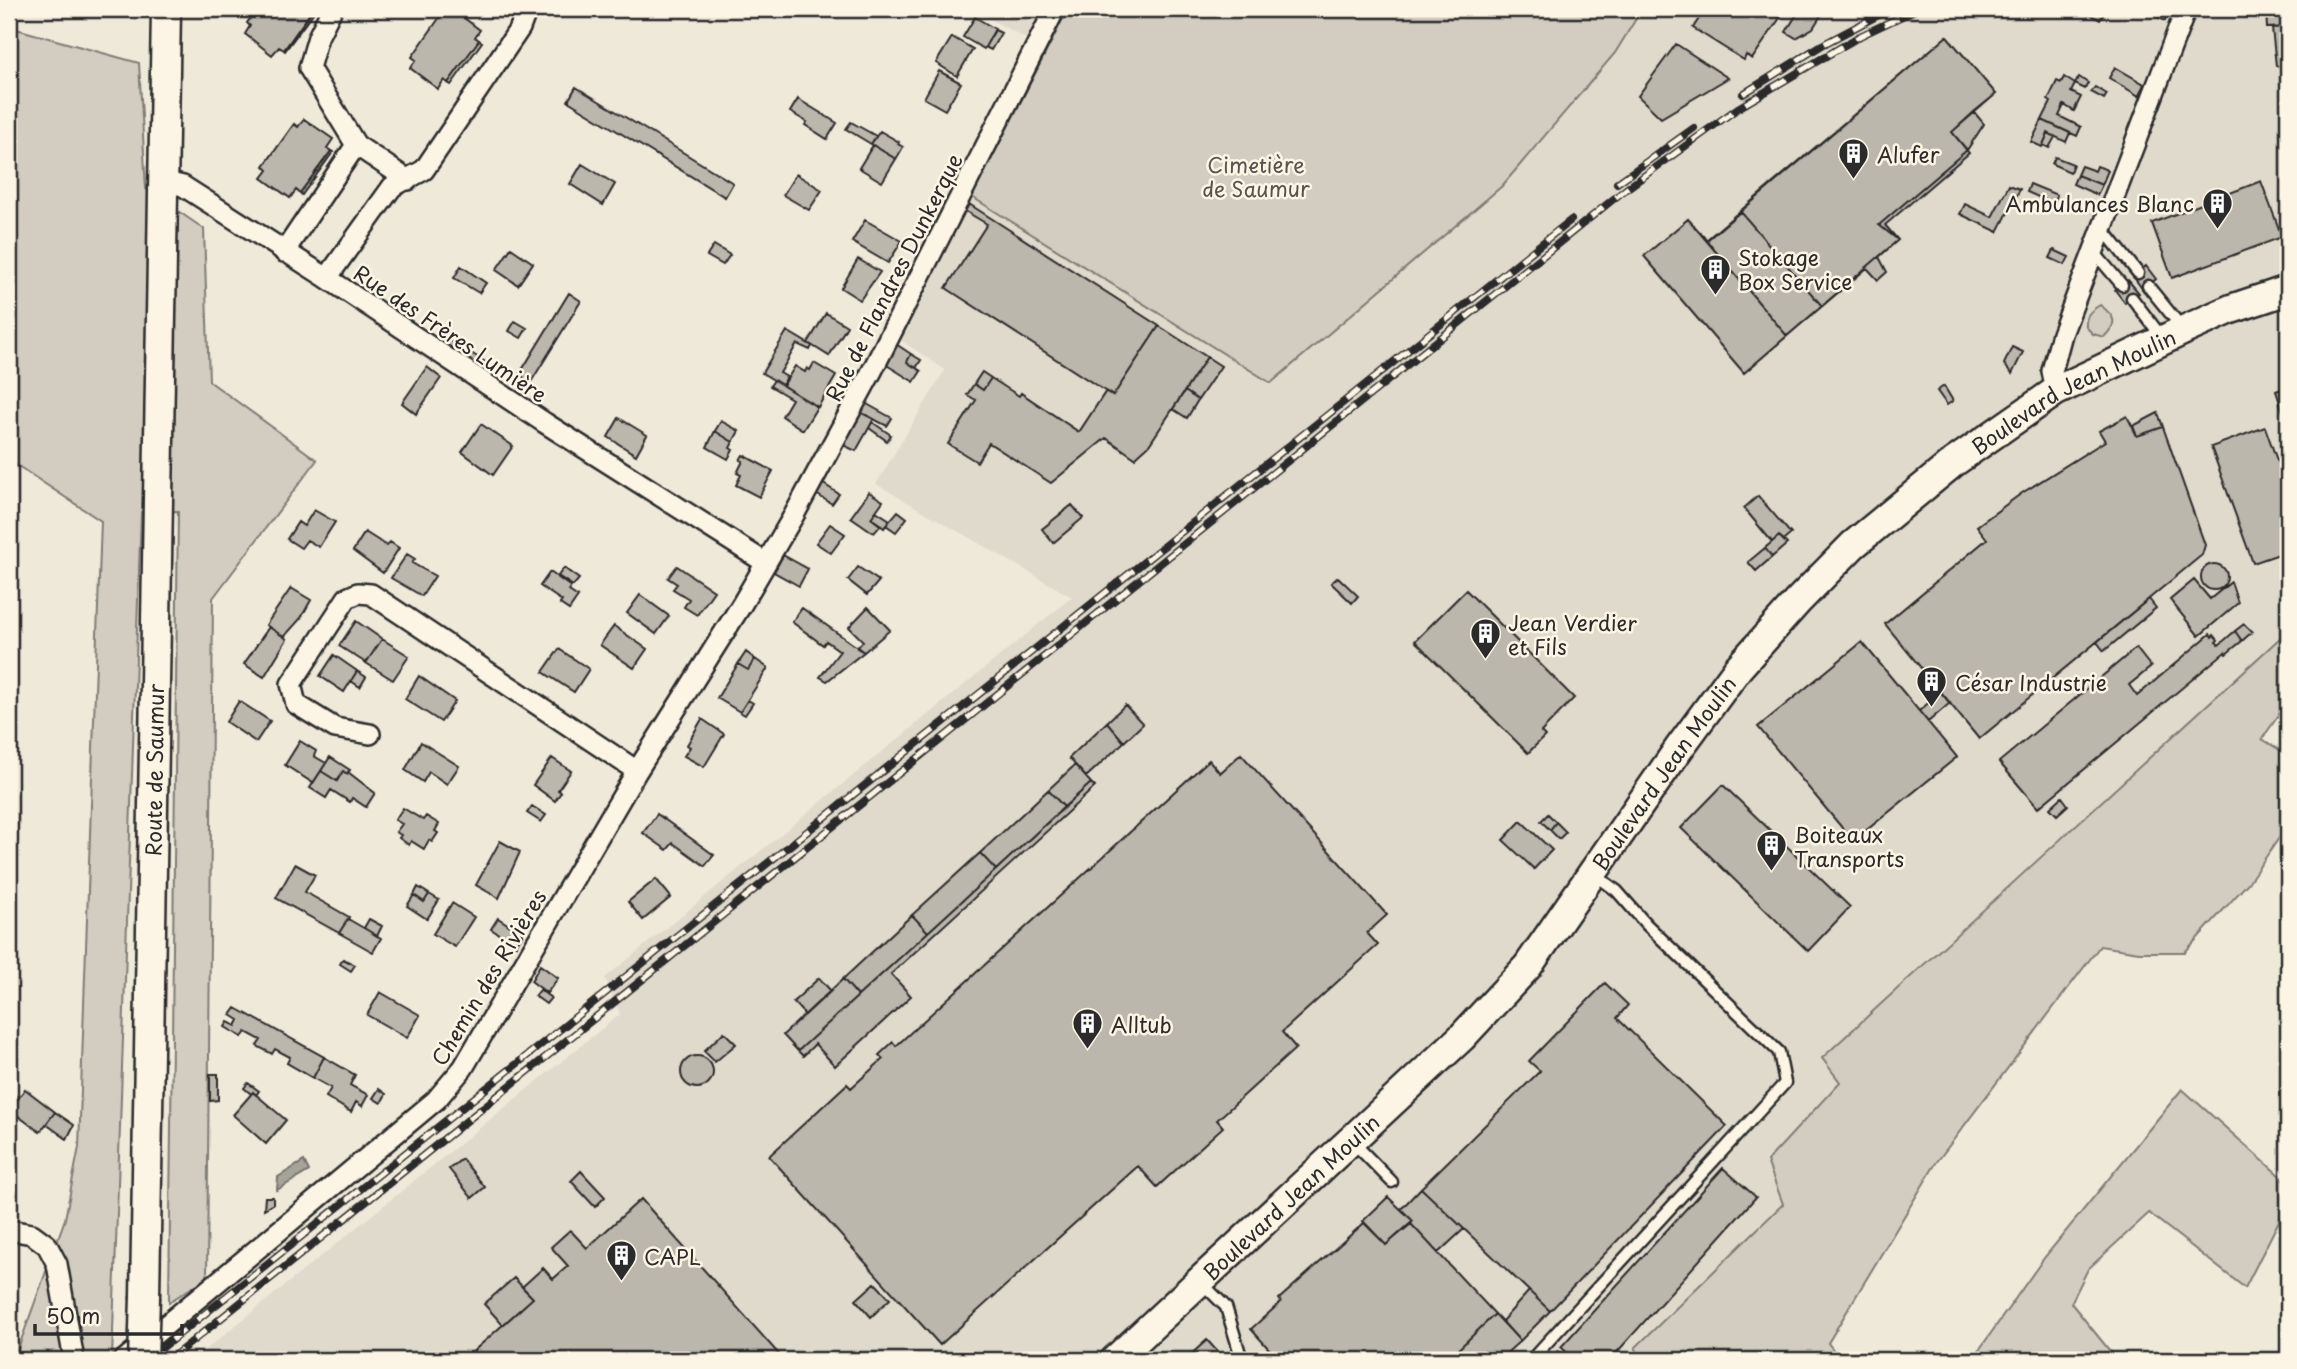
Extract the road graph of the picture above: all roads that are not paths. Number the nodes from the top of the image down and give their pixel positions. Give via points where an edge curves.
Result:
1 (166, 9) edge
2 (332, 9) edge
3 (527, 9) edge
4 (1055, 9) edge
5 (2186, 9) edge
6 (356, 145) junction
7 (408, 180) junction
8 (162, 181) junction
9 (2102, 229) junction
10 (2094, 251) junction
11 (284, 252) junction
12 (2138, 272) dead end
13 (327, 278) junction
14 (2122, 285) dead end
15 (2148, 286) dead end
16 (2288, 290) edge
17 (2132, 298) dead end
18 (2173, 334) junction
19 (2056, 391) junction
20 (766, 563) junction
21 (370, 734) dead end
22 (637, 771) junction
23 (1594, 873) junction
24 (1351, 1141) junction
25 (1392, 1182) dead end
26 (9, 1232) edge
27 (1200, 1281) junction
28 (74, 1360) edge
29 (124, 1360) edge
30 (143, 1360) edge
31 (1115, 1360) edge
32 (1242, 1360) edge
33 (1531, 1360) edge

1 - 8 street, Route de Saumur
2 - 6 street via 309,68
3 - 7 street, Rue des Frères Lumière via 520,28 424,170
4 - 20 street, Rue de Flandres Dunkerque via 872,371
5 - 9 street
6 - 7 street
6 - 11 street
7 - 13 street, Rue des Frères Lumière via 392,187
8 - 11 street via 183,186
8 - 30 street, Route de Saumur, bridge
9 - 10 street
9 - 12 lane
10 - 14 lane
10 - 19 street via 2062,334 2052,372
11 - 13 street
13 - 20 street, Rue des Frères Lumière
15 - 18 lane
16 - 18 street, Boulevard Jean Moulin
17 - 18 lane
18 - 19 street, Boulevard Jean Moulin
19 - 23 street, Boulevard Jean Moulin via 1954,462 1853,545 1798,601 1738,668
20 - 22 street, Chemin des Rivières
21 - 22 street via 335,728 296,704 291,684 347,598 358,593 371,594
22 - 29 street, Chemin des Rivières via 463,1068 436,1100
23 - 24 street, Boulevard Jean Moulin via 1495,1004
23 - 33 lane via 1779,1052 1785,1083
24 - 25 lane
24 - 27 street, Boulevard Jean Moulin
26 - 28 street via 32,1234 47,1245 57,1264
27 - 31 street, Boulevard Jean Moulin
27 - 32 lane via 1226,1307

